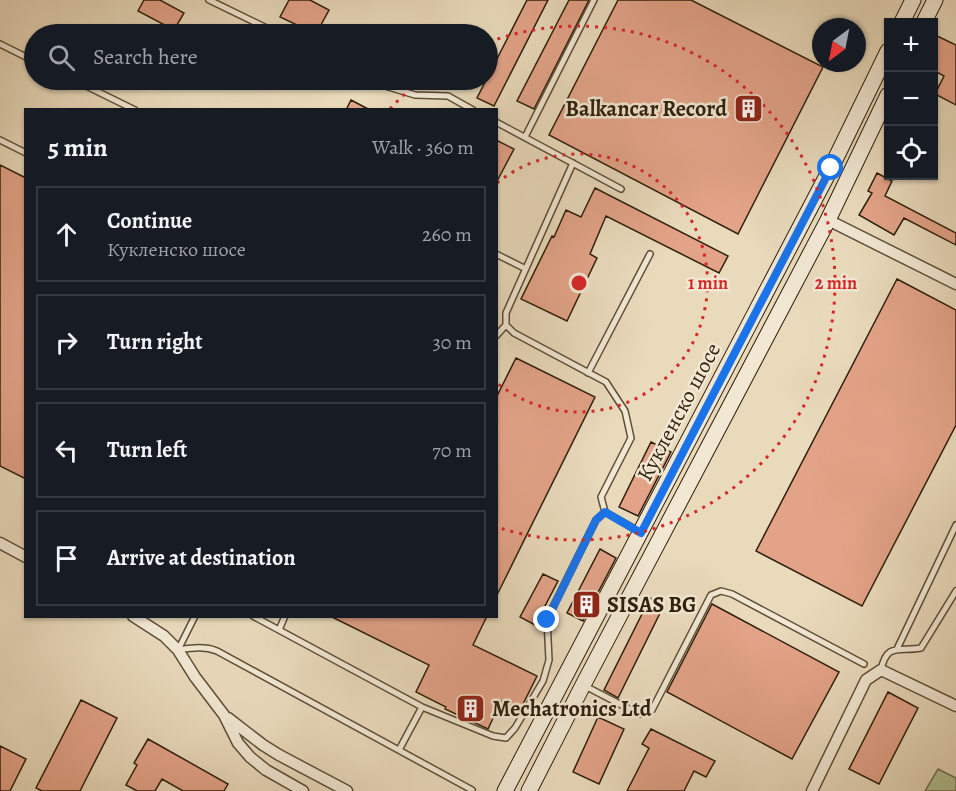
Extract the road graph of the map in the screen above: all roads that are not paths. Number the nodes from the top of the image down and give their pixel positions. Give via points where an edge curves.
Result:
1 (209, 0) edge
2 (594, 0) edge
3 (913, 0) edge
4 (935, 0) edge
5 (904, 18) edge
6 (926, 18) edge
7 (258, 24) edge
8 (0, 44) edge
9 (24, 56) edge
10 (884, 59) edge
11 (94, 90) edge
12 (398, 90) edge
13 (884, 103) edge
14 (131, 108) edge
15 (469, 108) edge
16 (498, 123) edge
17 (525, 137) junction
18 (0, 140) edge
19 (24, 152) edge
20 (573, 163) junction
21 (621, 189) dead end
22 (828, 220) junction
23 (650, 254) dead end
24 (498, 255) edge
25 (526, 269) junction
26 (956, 284) edge
27 (506, 325) junction
28 (498, 334) edge
29 (588, 373) junction
30 (605, 512) junction
31 (956, 525) edge
32 (641, 533) junction
33 (0, 543) edge
34 (24, 556) edge
35 (956, 591) edge
36 (136, 618) edge
37 (194, 618) edge
38 (257, 618) edge
39 (284, 618) edge
40 (279, 630) junction
41 (897, 649) junction
42 (178, 650) junction
43 (864, 664) dead end
44 (881, 670) junction
45 (583, 685) junction
46 (956, 706) edge
47 (422, 707) junction
48 (224, 715) junction
49 (399, 750) junction
50 (472, 790) edge
51 (303, 791) edge
52 (347, 791) edge
53 (505, 791) edge
54 (529, 791) edge
55 (812, 791) edge

1 - 7 lane
2 - 17 lane
3 - 5 main road
4 - 6 main road
8 - 9 lane
10 - 32 main road, Кукленско шосе
11 - 14 lane
12 - 15 lane via 448,96
13 - 22 main road, Кукленско шосе
16 - 17 lane
17 - 20 lane
18 - 19 lane
20 - 21 lane
20 - 25 lane
22 - 26 street
22 - 45 main road, Кукленско шосе
23 - 29 lane
24 - 25 lane
25 - 27 lane via 506,313
27 - 28 lane
27 - 29 lane
29 - 30 lane via 606,382 625,411 631,438 601,497
30 - 32 lane
30 - 47 lane via 596,520 547,620 549,660 543,681 516,728 506,738 493,736
31 - 41 lane
32 - 53 main road, Кукленско шосе
33 - 34 street
35 - 41 lane via 921,648
36 - 42 street
37 - 42 lane
38 - 40 lane
39 - 40 lane
40 - 47 lane
41 - 44 lane via 887,653
42 - 48 street
42 - 49 lane via 217,651
43 - 45 lane via 721,591 711,595 652,710 639,714
44 - 46 street
44 - 55 street via 866,680
45 - 54 main road, Кукленско шосе
47 - 49 lane
48 - 51 street via 250,757
48 - 52 street via 279,755
49 - 50 lane

